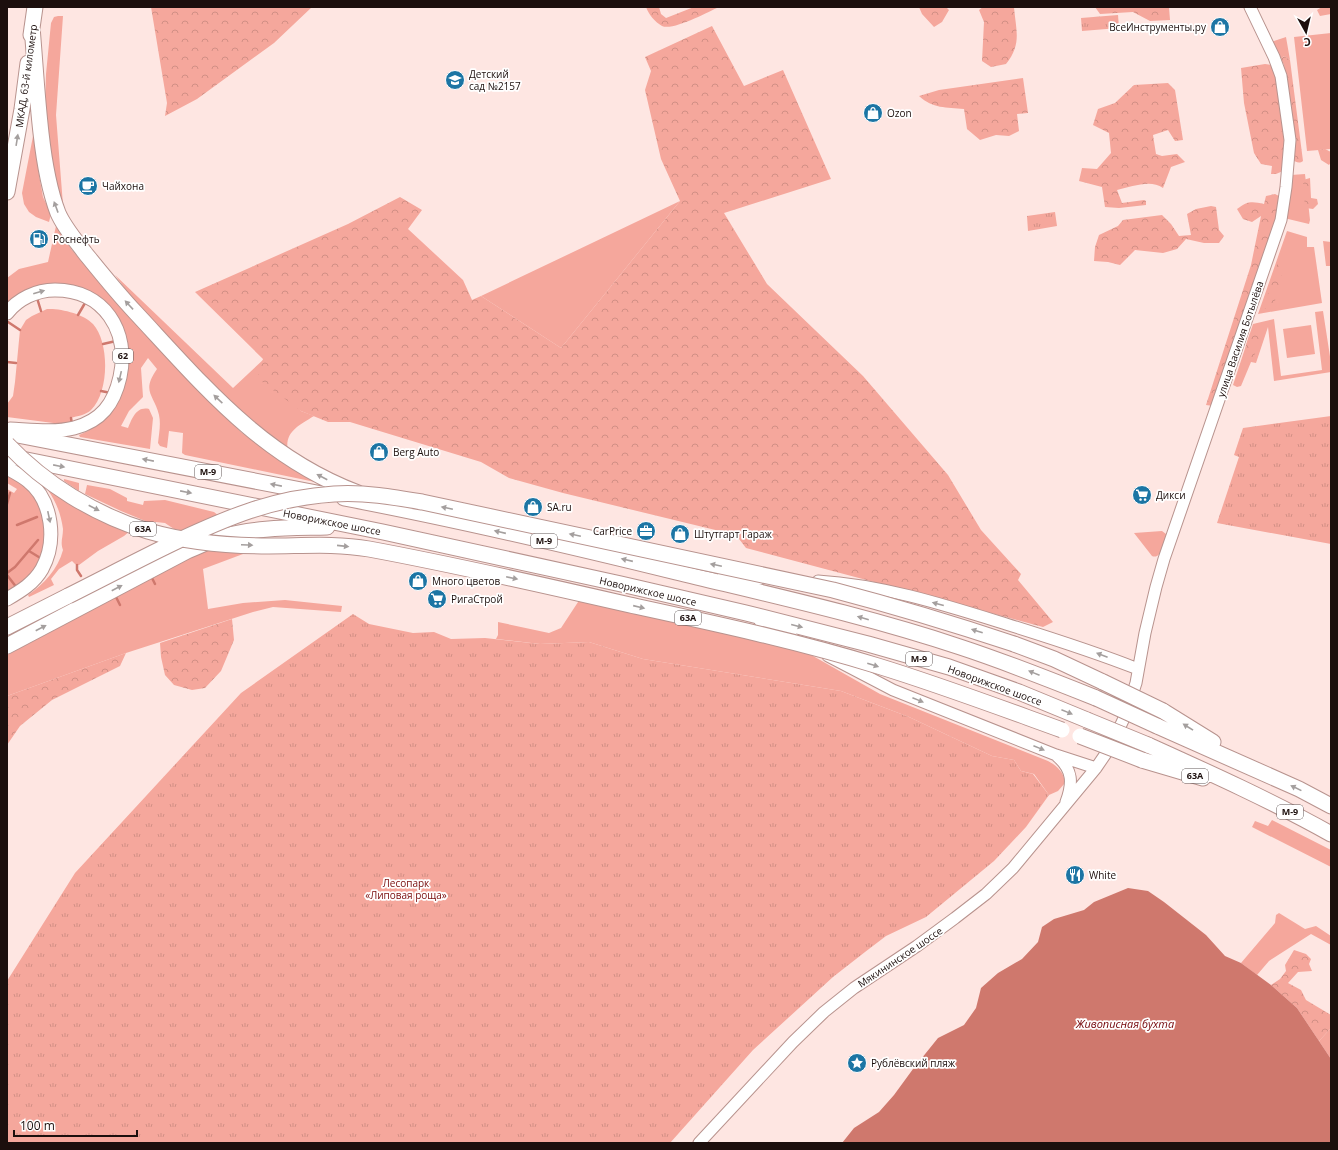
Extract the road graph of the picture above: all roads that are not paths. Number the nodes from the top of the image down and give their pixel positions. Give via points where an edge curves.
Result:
1 (35, 7) edge
2 (1250, 7) edge
3 (32, 27) junction
4 (7, 192) edge
5 (7, 313) edge
6 (7, 428) edge
7 (7, 432) edge
8 (7, 444) edge
9 (7, 456) edge
10 (7, 468) edge
11 (410, 511) junction
12 (383, 532) junction
13 (705, 578) junction
14 (7, 598) edge
15 (746, 613) junction
16 (7, 628) edge
17 (7, 646) edge
18 (1138, 669) junction
19 (1056, 755) junction
20 (1096, 768) junction
21 (1256, 770) junction
22 (1248, 791) junction
23 (1331, 806) edge
24 (1064, 808) junction
25 (1331, 834) edge
26 (700, 1143) edge

1 - 3 highway, МКАД, 63-й километр
2 - 18 street, улица Василия Ботылёва via 1281,76 1290,140 1281,220 1164,559
4 -> 3 highway, МКАД, 63-й километр via 22,109
11 -> 3 highway via 341,487 303,467 249,429 205,388 110,284 80,247 59,215 50,191 43,155
5 -> 6 main road, 62 via 33,294 48,290 78,293 102,307 110,317 122,340 123,354 115,396 99,417 74,428 58,431
11 -> 7 highway, М-9
8 -> 22 highway, 63A, bridge via 66,493 119,521 149,531 191,540 247,546 334,545 366,548 768,636 928,682 1142,760
9 -> 12 highway, Новорижское шоссе / М-9
10 -> 14 main road via 28,481 40,494 50,519 51,532 50,545 36,578
13 -> 11 highway, М-9
12 - 15 highway, Новорижское шоссе / М-9
17 -> 12 highway via 187,551 222,537 254,530 284,528 327,527
18 -> 13 street via 955,608 865,586 776,579
21 -> 13 highway, М-9, bridge via 1096,698 1026,670 852,615
15 -> 19 street via 893,690
15 -> 22 highway, Новорижское шоссе / М-9, bridge via 948,667 1019,692
21 -> 16 highway, bridge via 1163,711 1103,682 1054,659 932,617 833,590 391,497 335,494 272,503 244,511 207,527
18 - 20 street, улица Василия Ботылёва via 1126,716
19 - 20 street
19 - 24 street via 1070,774 1070,790
20 - 24 street, Мякининское шоссе
23 -> 21 highway, М-9
22 - 25 highway, Новорижское шоссе / М-9
24 - 26 street, Мякининское шоссе via 1014,868 986,894 824,1012

